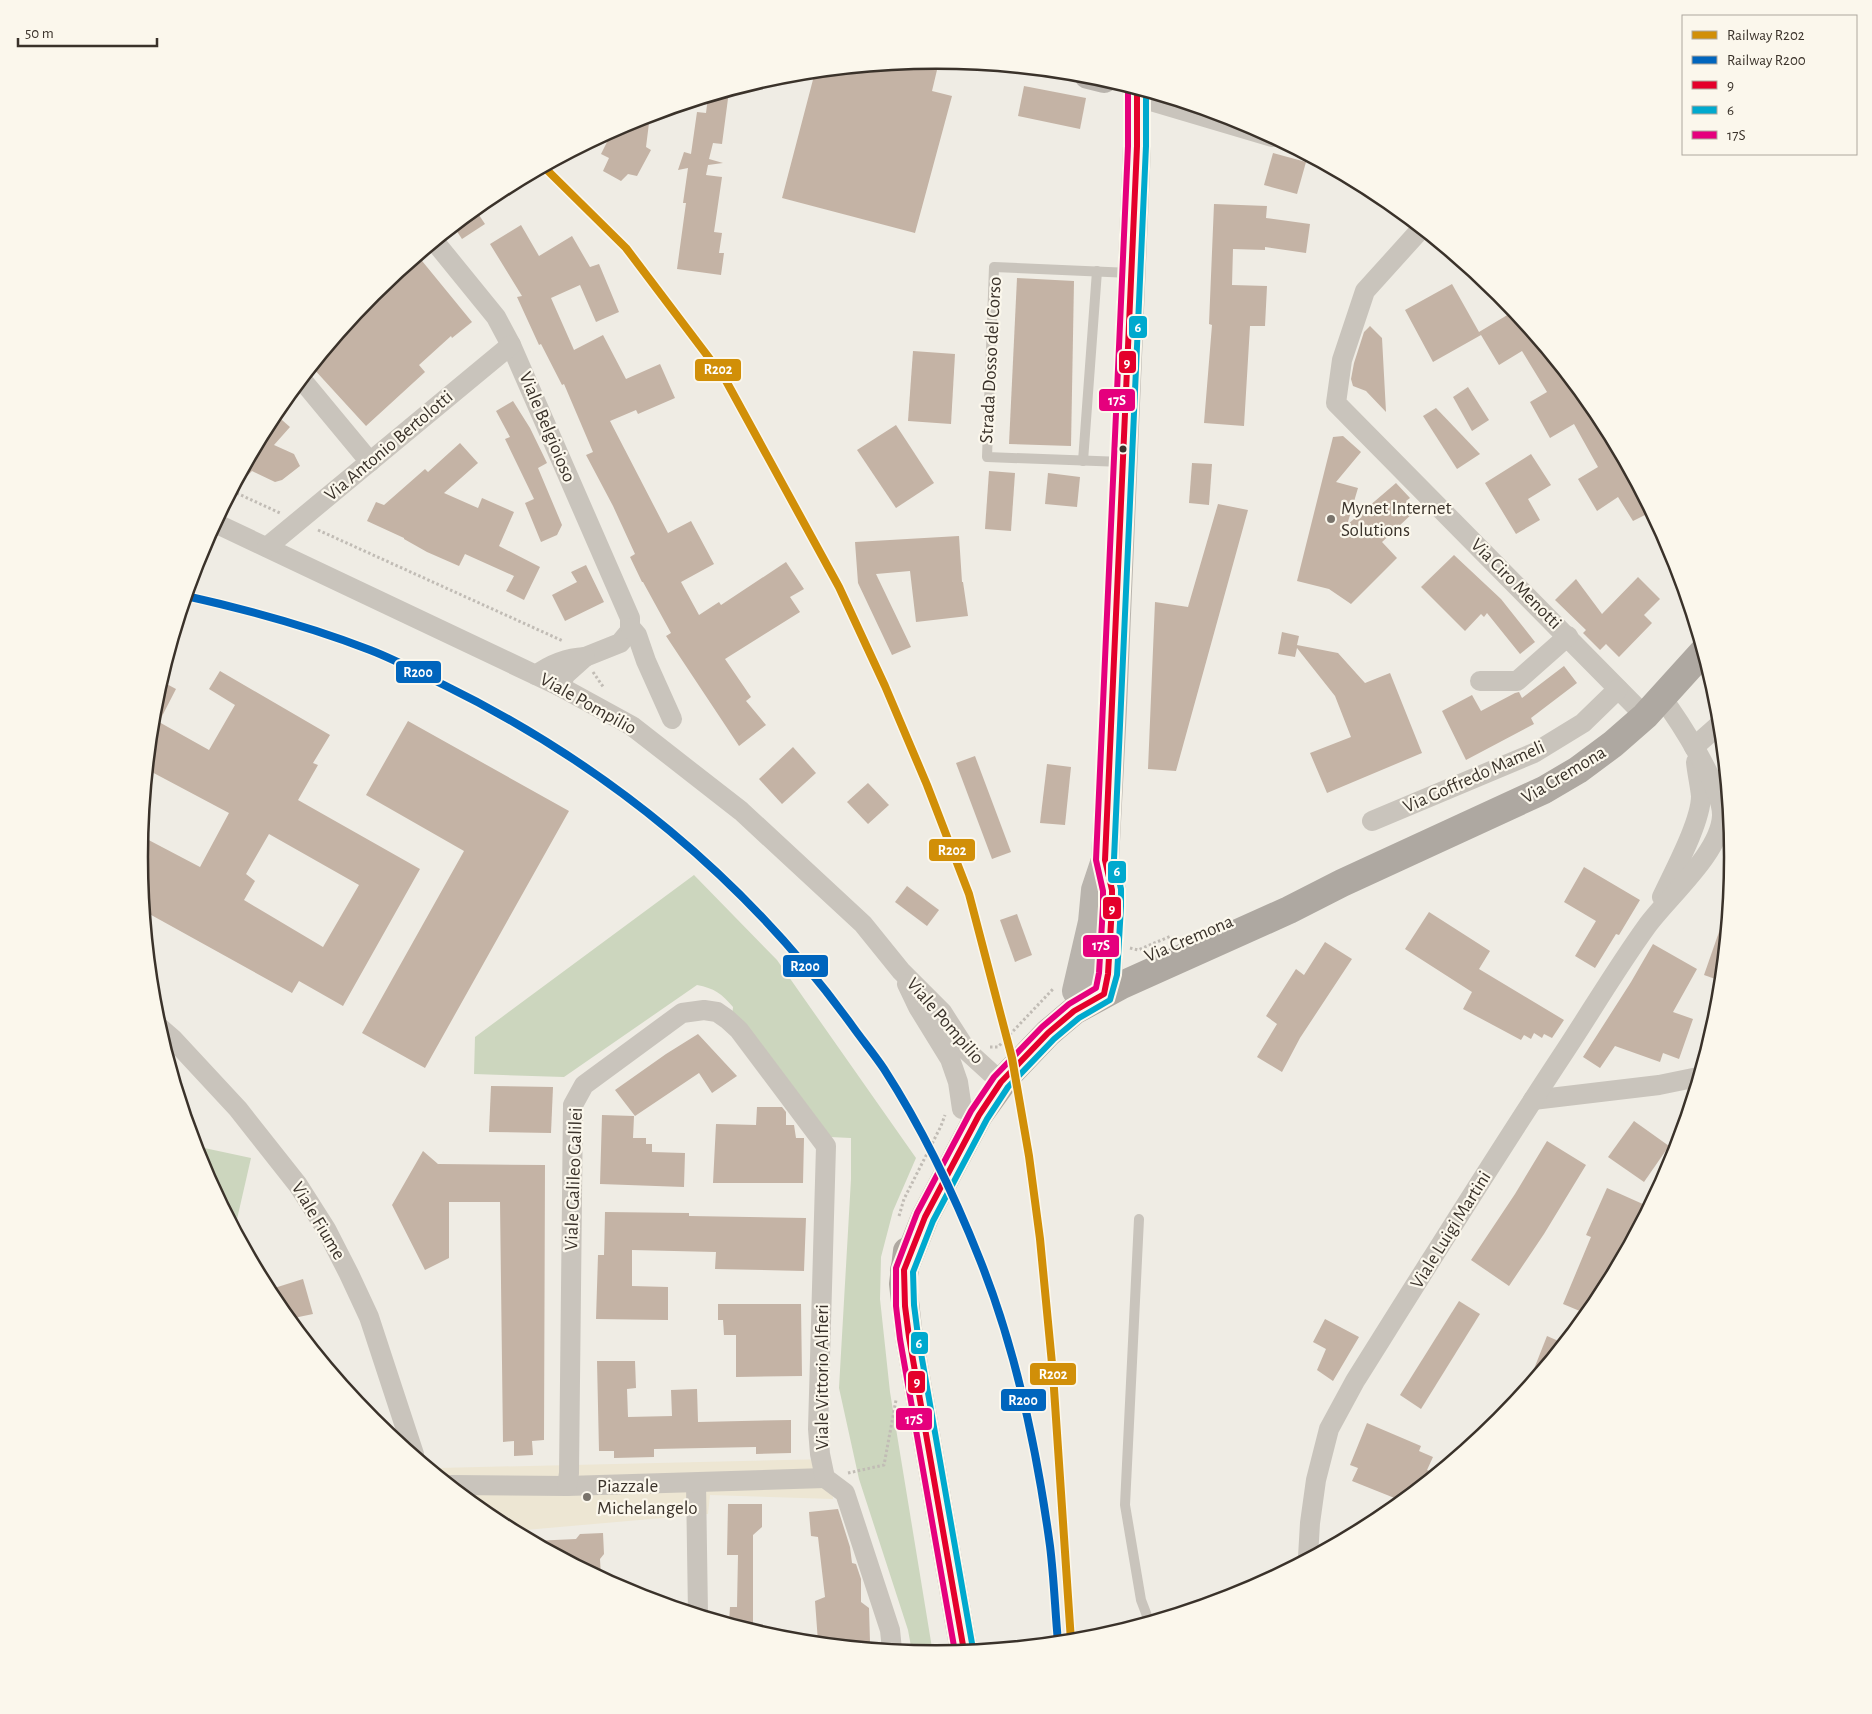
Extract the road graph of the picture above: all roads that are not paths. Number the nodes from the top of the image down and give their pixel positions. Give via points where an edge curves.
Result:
1 (1137, 95) edge
2 (1417, 233) edge
3 (438, 246) edge
4 (1097, 271) junction
5 (1132, 273) junction
6 (511, 344) junction
7 (306, 384) edge
8 (1083, 461) junction
9 (370, 462) junction
10 (1124, 462) junction
11 (221, 526) edge
12 (267, 547) junction
13 (625, 635) junction
14 (1568, 636) junction
15 (585, 657) junction
16 (1698, 658) edge
17 (536, 675) junction
18 (1480, 682) dead end
19 (559, 686) junction
20 (1618, 689) junction
21 (1654, 707) junction
22 (672, 719) dead end
23 (1714, 730) edge
24 (1694, 747) junction
25 (1718, 794) junction
26 (1723, 807) edge
27 (1372, 821) dead end
28 (1105, 860) junction
29 (1648, 924) junction
30 (1172, 948) junction
31 (901, 971) junction
32 (1111, 984) junction
33 (1076, 991) junction
34 (1054, 1008) junction
35 (169, 1037) edge
36 (1000, 1066) junction
37 (1692, 1078) edge
38 (1533, 1100) junction
39 (962, 1109) junction
40 (947, 1142) junction
41 (826, 1146) joint
42 (1139, 1219) dead end
43 (411, 1445) edge
44 (824, 1478) junction
45 (696, 1483) junction
46 (460, 1485) edge
47 (567, 1486) junction
48 (1308, 1552) edge
49 (698, 1608) edge
50 (1147, 1616) edge
51 (891, 1644) edge
52 (963, 1644) edge

1 - 5 main road
2 - 14 street, Via Ciro Menotti via 1365,291 1342,360 1336,402
3 - 6 street, Viale Belgioioso via 496,317
4 - 5 lane, Strada Dosso del Corso
4 - 8 lane
4 - 8 lane, Strada Dosso del Corso via 994,267 987,457
5 - 10 main road
6 - 9 street, Via Antonio Bertolotti
6 - 13 street, Viale Belgioioso via 630,618
7 - 9 street
8 - 10 lane, Strada Dosso del Corso
9 - 12 street, Via Antonio Bertolotti
10 - 28 main road
11 - 12 street, Viale Pompilio
12 - 17 street, Viale Pompilio
13 - 15 street
13 - 22 street, Viale Belgioioso via 638,636
14 - 18 street via 1517,681
14 - 20 street, Via Ciro Menotti
15 - 17 street via 550,666
15 - 19 street via 566,674
16 - 21 main road, Via Cremona
17 - 19 street, Viale Pompilio
19 - 31 street, Viale Pompilio via 632,726 741,811 863,924
20 - 21 street, Via Ciro Menotti
20 - 27 street, Via Goffredo Mameli via 1583,723 1534,754
21 - 24 street, Viale Luigi Martini via 1674,713
21 - 30 main road, Via Cremona via 1596,758 1544,790 1342,883 1285,900
23 - 24 street
24 - 25 street, Viale Luigi Martini
24 - 29 street, Viale Luigi Martini via 1701,797 1676,867
25 - 26 street
25 - 29 street, Viale Luigi Martini via 1722,816 1707,855
28 - 32 main road via 1112,890
28 - 33 main road via 1095,890 1092,922
29 - 38 street, Viale Luigi Martini
30 - 32 main road, Via Cremona
30 - 32 main road, Via Cremona via 1137,955
31 - 36 street, Viale Pompilio via 942,1012 967,1051
31 - 39 street, Viale Pompilio via 918,1007 950,1059
32 - 33 main road, Via Cremona
32 - 34 main road, Via Cremona via 1074,1011
33 - 34 main road, Via Cremona
34 - 36 main road, Via Cremona
35 - 43 street, Viale Fiume via 238,1109 298,1185 326,1229 369,1317
36 - 39 main road, Via Cremona
36 - 40 main road, Via Cremona via 979,1115
37 - 38 street
38 - 48 street, Viale Luigi Martini via 1355,1381 1329,1429 1316,1480
39 - 40 main road, Via Cremona
40 - 52 main road, Via Cremona via 914,1209 904,1270 905,1306
41 - 44 street, Viale Vittorio Alfieri via 818,1429
41 - 47 street, Viale Galileo Galilei via 739,1030 717,1012 682,1013 584,1084 573,1105
42 - 50 lane via 1125,1505 1141,1600
44 - 45 street
44 - 51 street, Viale Vittorio Alfieri via 845,1493 890,1630
45 - 47 street
45 - 49 street
46 - 47 street

